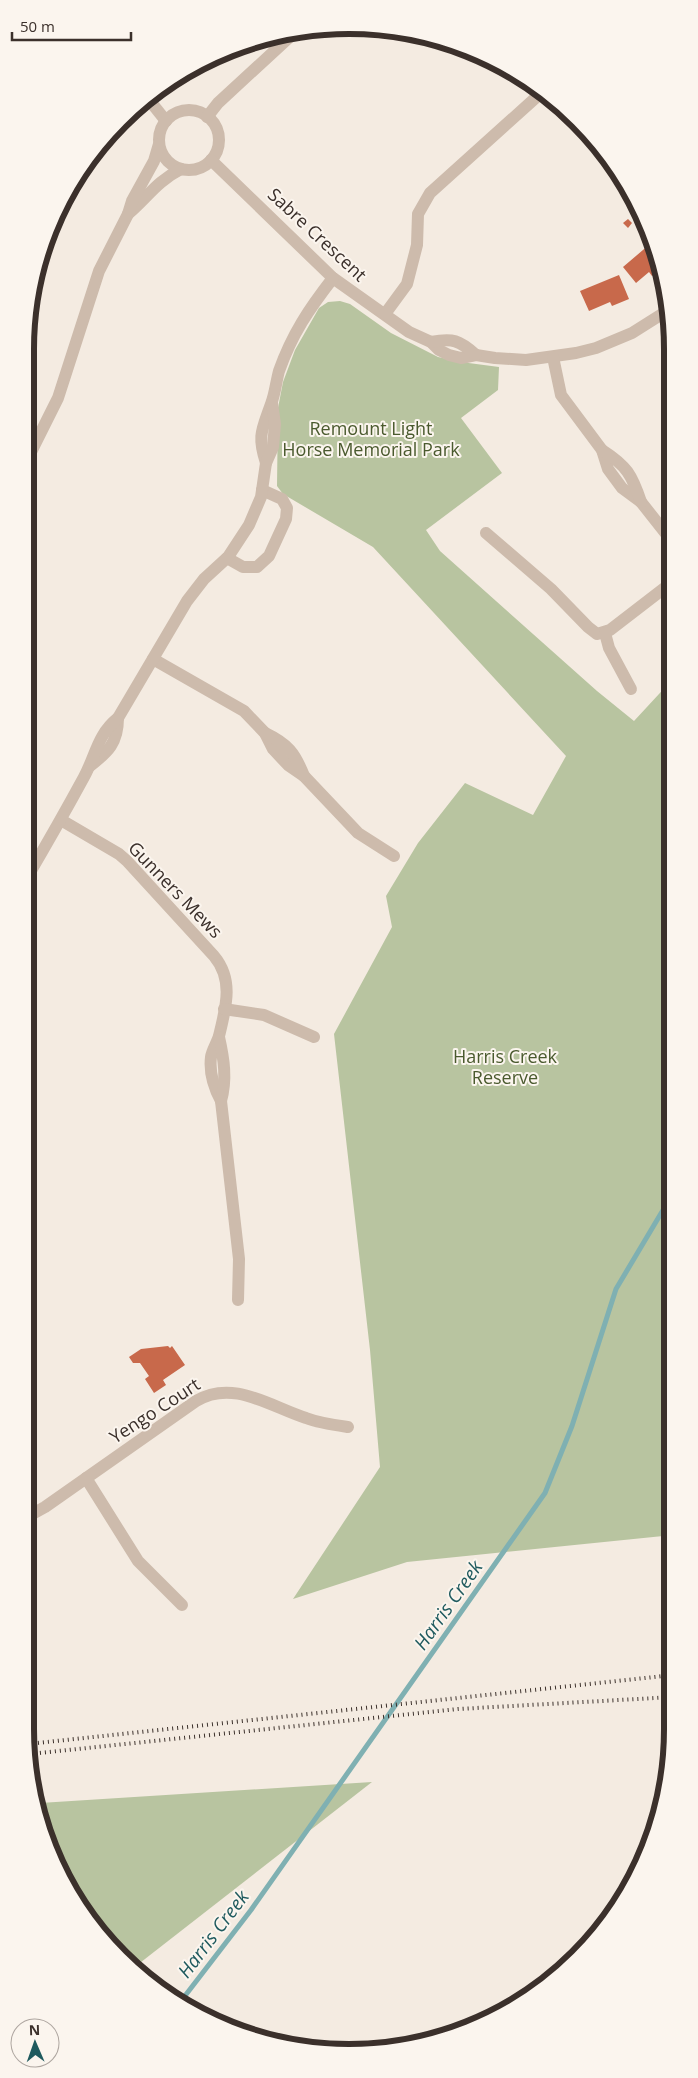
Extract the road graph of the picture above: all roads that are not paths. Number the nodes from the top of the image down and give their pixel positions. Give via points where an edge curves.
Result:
1 (286, 40) edge
2 (537, 96) edge
3 (152, 103) edge
4 (207, 117) junction
5 (166, 121) junction
6 (159, 144) junction
7 (211, 160) junction
8 (181, 169) junction
9 (128, 214) junction
10 (332, 278) junction
11 (385, 314) junction
12 (663, 314) edge
13 (553, 357) junction
14 (34, 446) edge
15 (262, 490) junction
16 (664, 531) edge
17 (486, 534) dead end
18 (227, 558) junction
19 (664, 587) edge
20 (605, 633) junction
21 (153, 659) junction
22 (631, 689) dead end
23 (61, 820) junction
24 (394, 856) dead end
25 (34, 866) edge
26 (224, 1009) junction
27 (314, 1036) dead end
28 (238, 1300) dead end
29 (348, 1427) dead end
30 (86, 1478) junction
31 (34, 1514) edge
32 (182, 1605) dead end

1 - 4 street via 218,102
2 - 11 street via 430,193 418,214 417,245 407,284
3 - 5 street
4 - 5 street via 188,110 174,114
4 - 7 street via 219,137 217,152
5 - 6 street via 160,132
6 - 8 street via 166,159
6 - 9 street
7 - 8 street via 197,169
7 - 10 street, Sabre Crescent
8 - 9 street via 161,180
9 - 14 street via 99,272 58,398
10 - 11 street, Sabre Crescent
10 - 15 street via 295,331 272,403 262,423 260,446 266,463
11 - 13 street, Sabre Crescent via 439,350 460,358 476,355 510,359
12 - 13 street, Sabre Crescent via 614,341
13 - 16 street via 561,396 602,450 608,469 622,488 641,502
15 - 18 street via 249,524
15 - 18 street via 282,499 287,508 286,519 269,556 257,567 243,567
17 - 20 street via 551,589 592,632
18 - 21 street via 195,590
19 - 20 street
20 - 22 street via 609,648
21 - 23 street via 118,718 107,727
21 - 24 street via 244,711 264,733 273,749 304,776 358,833
23 - 25 street
23 - 26 street, Gunners Mews via 127,861 214,956 227,978
26 - 27 street via 264,1015
26 - 28 street, Gunners Mews via 219,1037 224,1057 225,1086 221,1101 238,1258
29 - 30 street, Yengo Court via 306,1418 242,1394 223,1391 196,1401
30 - 31 street, Yengo Court
30 - 32 street via 138,1562

